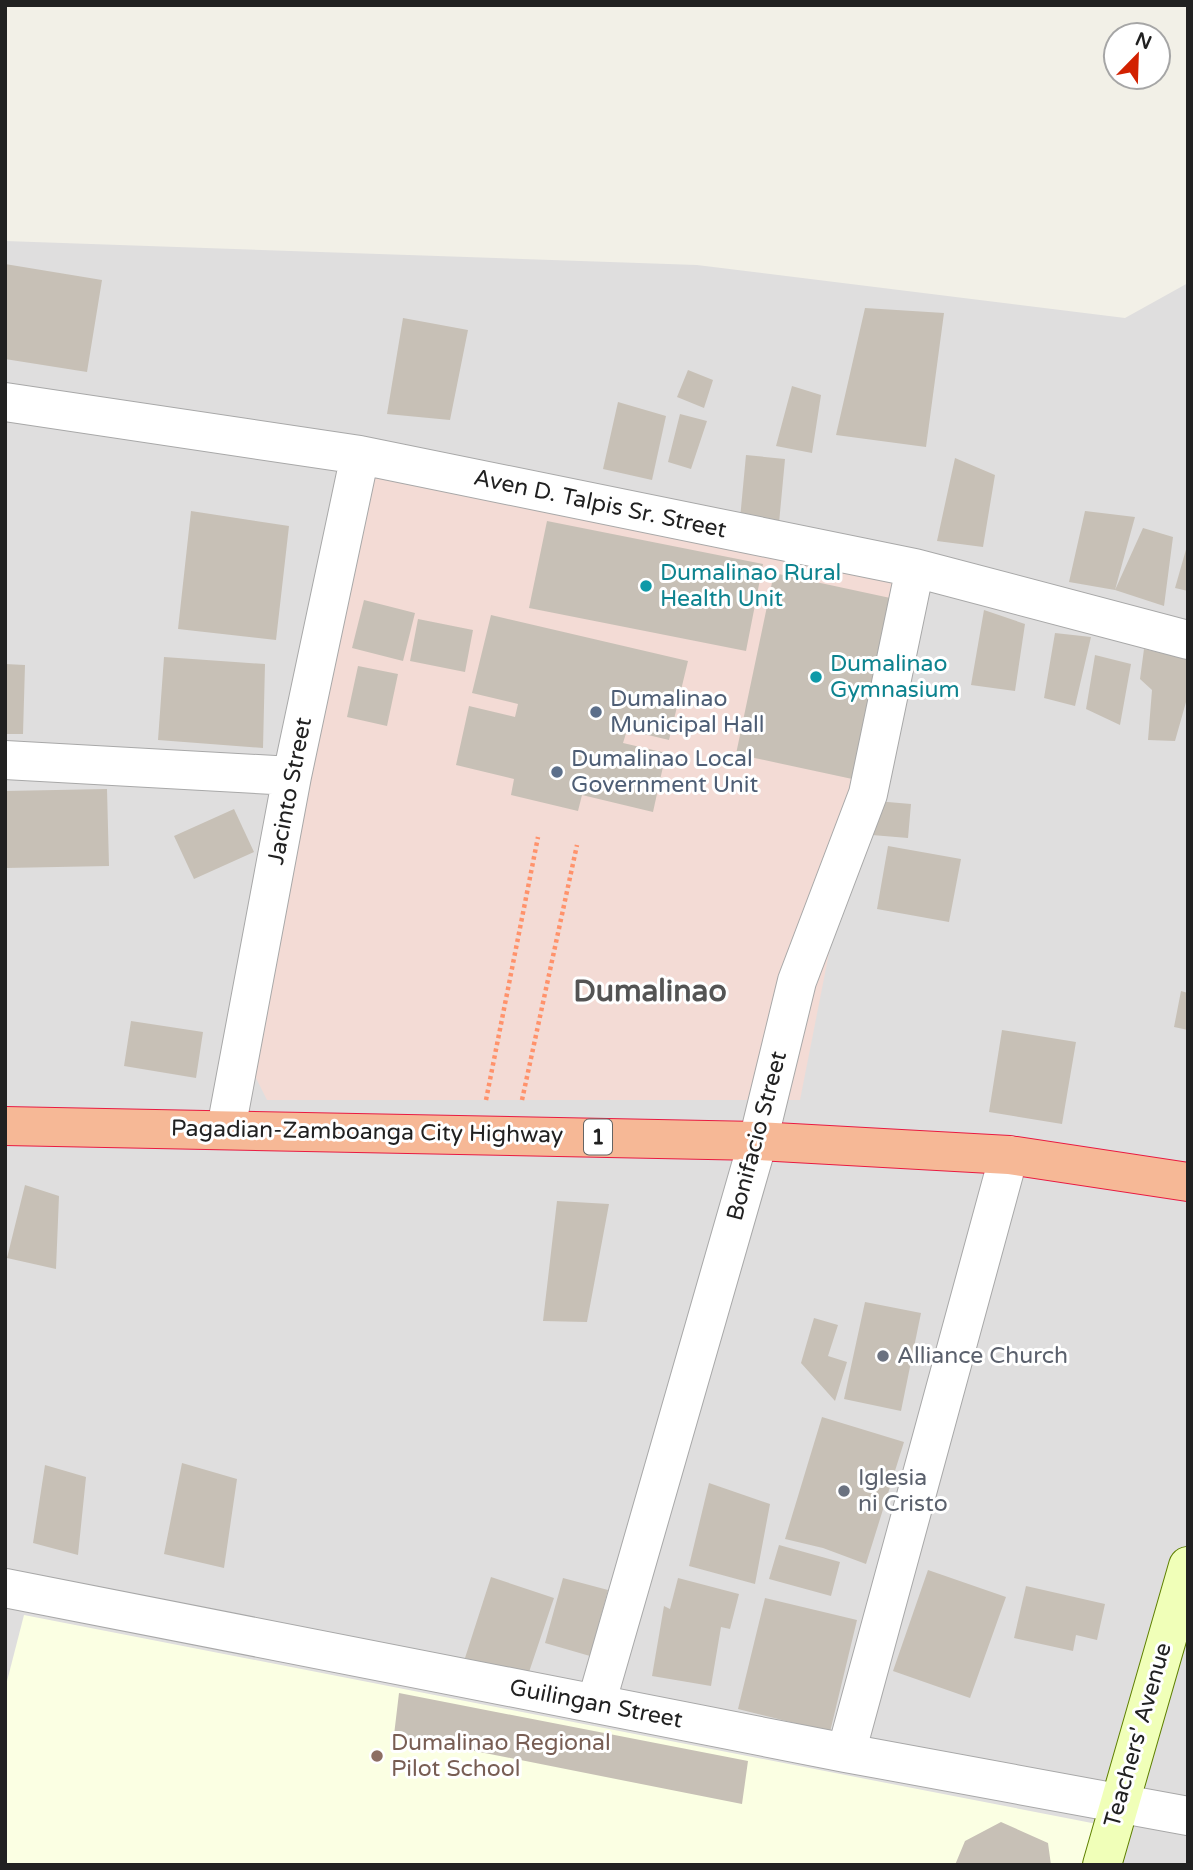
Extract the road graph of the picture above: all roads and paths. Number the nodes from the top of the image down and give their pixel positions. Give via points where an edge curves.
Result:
1 (5, 402) edge
2 (360, 455) junction
3 (915, 568) junction
4 (1188, 640) edge
5 (5, 760) edge
6 (292, 776) junction
7 (538, 837) dead end
8 (577, 845) dead end
9 (5, 1126) edge
10 (226, 1129) junction
11 (497, 1135) junction
12 (758, 1141) junction
13 (1009, 1155) junction
14 (1188, 1182) edge
15 (1188, 1566) edge
16 (5, 1588) edge
17 (596, 1704) junction
18 (846, 1754) junction
19 (1118, 1803) junction
20 (1188, 1816) edge
21 (1102, 1865) edge

1 - 2 street, Aven D. Talpis Sr. Street
2 - 3 street, Aven D. Talpis Sr. Street
2 - 6 street, Jacinto Street
3 - 4 street, Aven D. Talpis Sr. Street
3 - 12 street, Bonifacio Street via 868,794 797,981
5 - 6 street
6 - 10 street, Jacinto Street
7 - 11 path
8 - 11 path
9 - 10 highway, Pagadian-Zamboanga City Highway / 1
10 - 11 highway, Pagadian-Zamboanga City Highway / 1
11 - 12 highway, Pagadian-Zamboanga City Highway / 1
12 - 13 highway, Pagadian-Zamboanga City Highway / 1
12 - 17 street, Bonifacio Street
13 - 14 highway, Pagadian-Zamboanga City Highway / 1
13 - 18 street
15 - 19 main road, Teachers' Avenue
16 - 17 street, Guilingan Street
17 - 18 street, Guilingan Street
18 - 19 street, Guilingan Street
19 - 20 street, Guilingan Street
19 - 21 main road, Teachers' Avenue

